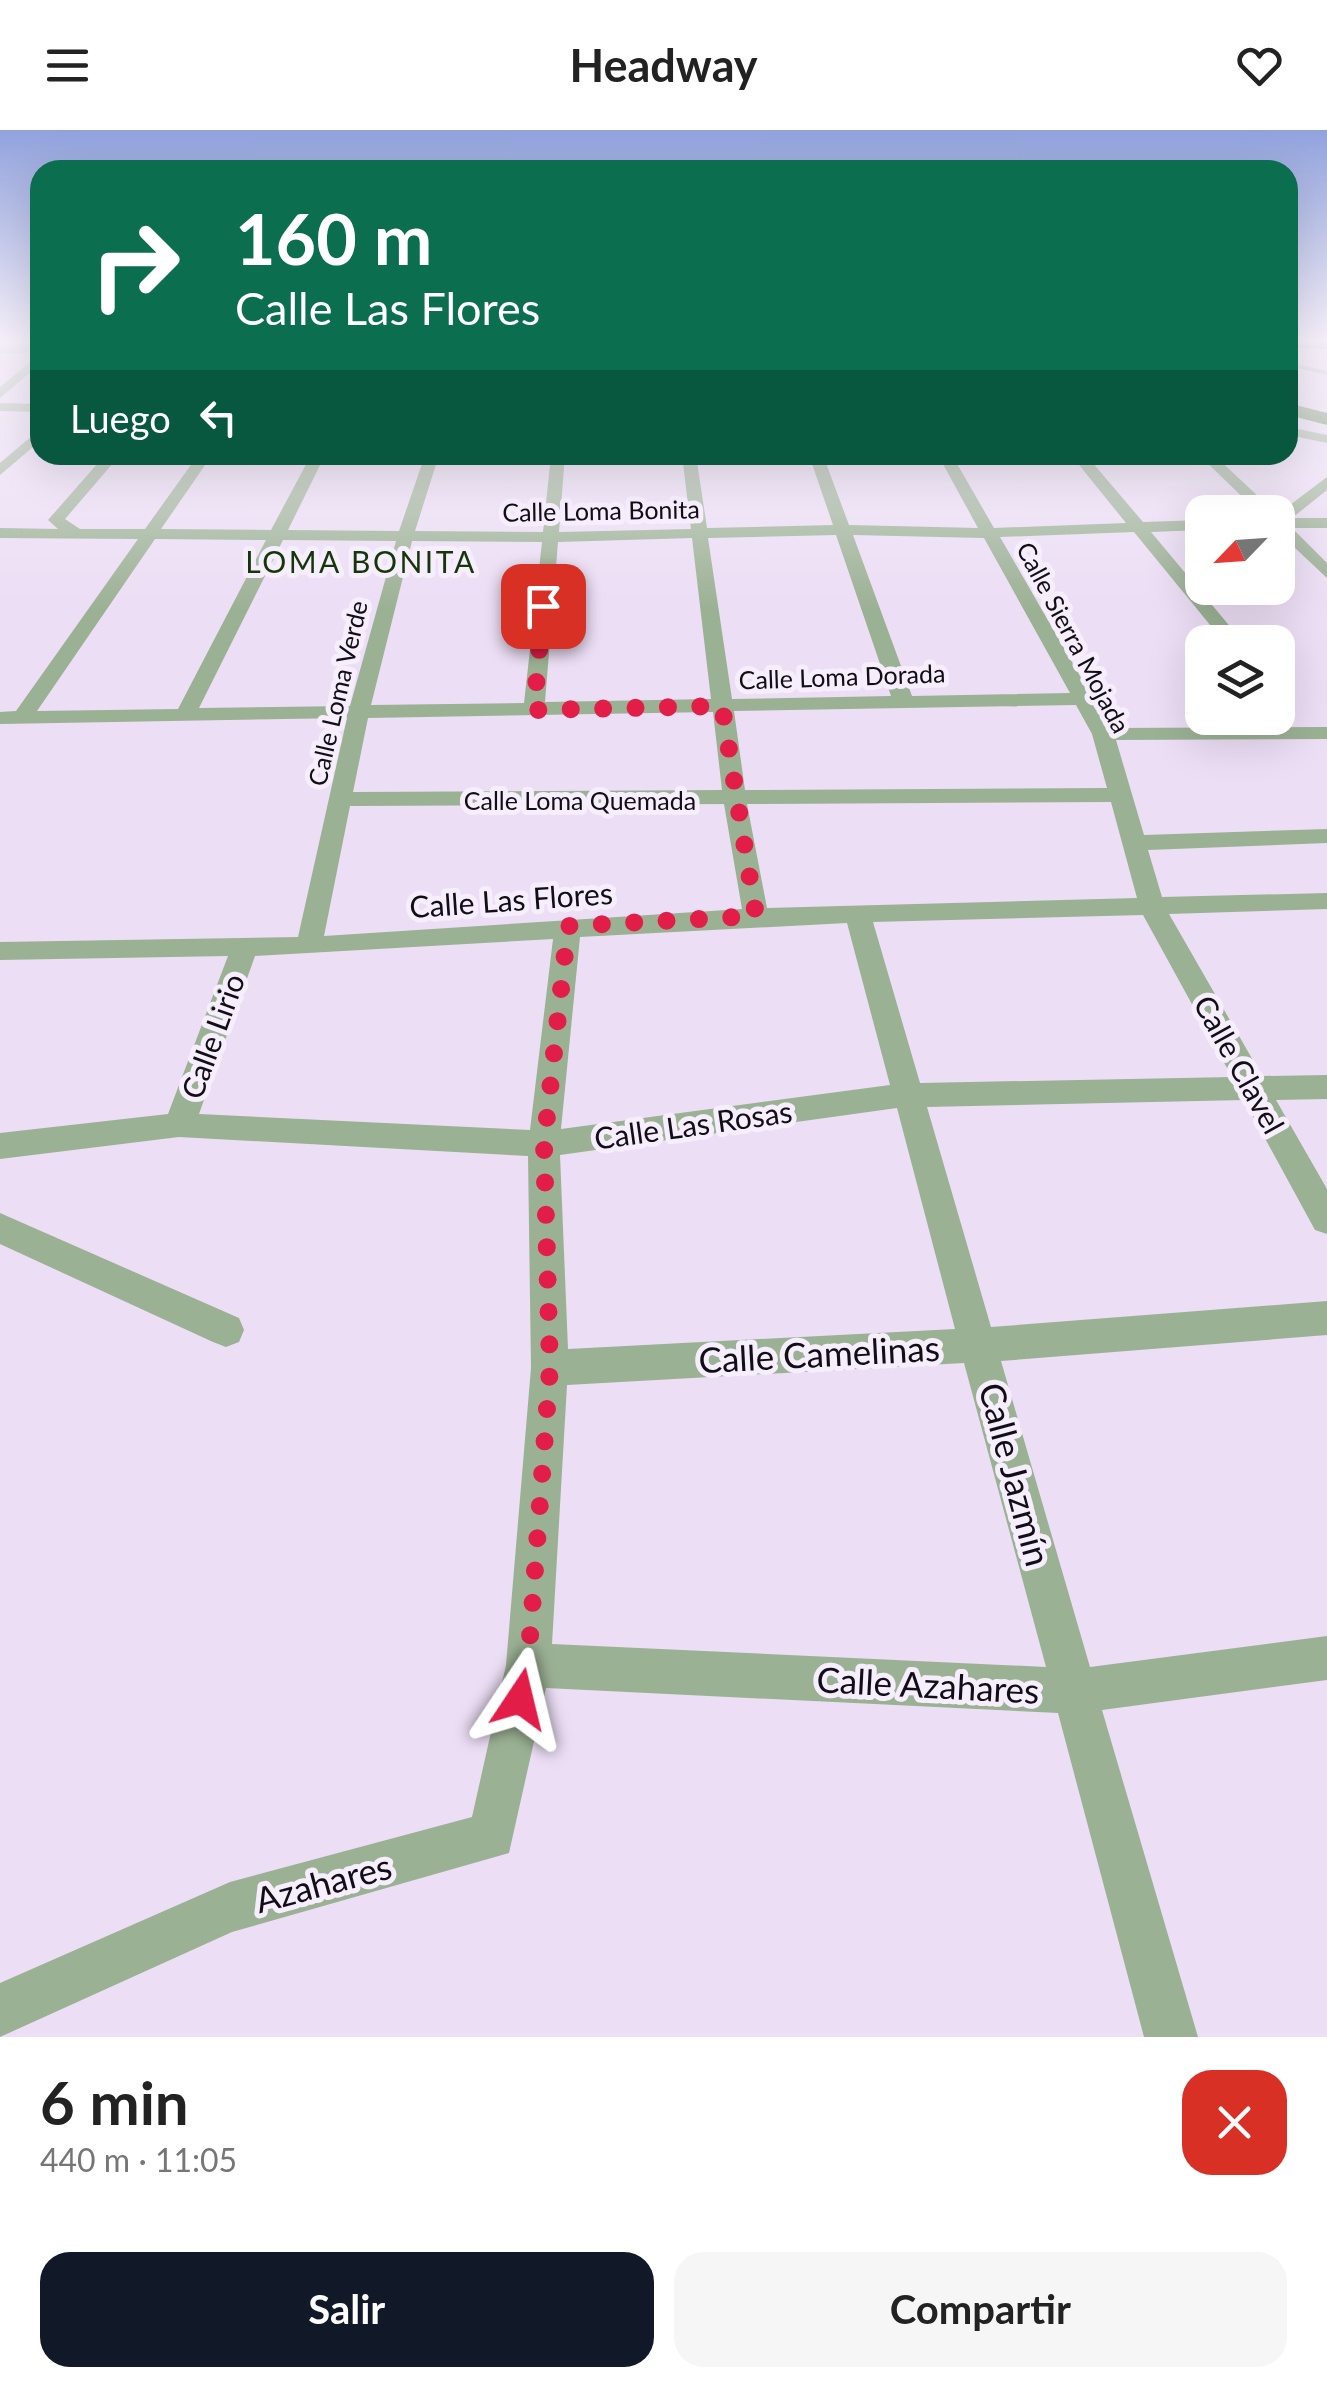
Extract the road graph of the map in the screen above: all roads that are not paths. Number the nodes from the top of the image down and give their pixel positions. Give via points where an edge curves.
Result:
1 (1298, 432) edge
2 (1327, 439) edge
3 (30, 442) edge
4 (104, 465) edge
5 (198, 465) edge
6 (313, 465) edge
7 (428, 465) edge
8 (557, 465) edge
9 (691, 465) edge
10 (819, 465) edge
11 (951, 465) edge
12 (1086, 465) edge
13 (1217, 465) edge
14 (0, 471) edge
15 (1327, 482) edge
16 (1248, 495) edge
17 (1295, 509) edge
18 (1295, 523) edge
19 (1327, 523) edge
20 (1185, 526) edge
21 (1135, 528) junction
22 (842, 530) junction
23 (989, 532) junction
24 (0, 533) edge
25 (702, 534) junction
26 (78, 535) junction
27 (404, 535) junction
28 (146, 536) junction
29 (275, 537) junction
30 (549, 537) junction
31 (1295, 540) edge
32 (1327, 573) edge
33 (1219, 625) edge
34 (1081, 699) junction
35 (903, 700) junction
36 (722, 706) junction
37 (534, 710) junction
38 (357, 714) junction
39 (184, 717) junction
40 (10, 719) edge
41 (1327, 733) edge
42 (1102, 734) junction
43 (1120, 795) junction
44 (340, 799) junction
45 (735, 800) junction
46 (1327, 836) edge
47 (1134, 843) junction
48 (1327, 901) edge
49 (1152, 909) junction
50 (856, 912) junction
51 (756, 916) junction
52 (568, 926) junction
53 (309, 946) junction
54 (245, 947) junction
55 (0, 951) edge
56 (1255, 1088) junction
57 (1327, 1088) edge
58 (908, 1095) junction
59 (180, 1125) junction
60 (544, 1144) junction
61 (0, 1146) edge
62 (1327, 1220) edge
63 (0, 1228) edge
64 (1327, 1318) edge
65 (226, 1330) dead end
66 (980, 1345) junction
67 (550, 1368) junction
68 (1327, 1658) edge
69 (528, 1664) junction
70 (1076, 1691) junction
71 (0, 2012) edge
72 (1171, 2037) edge

1 - 2 street
3 - 14 street
4 - 26 street via 56,520
5 - 28 street
6 - 29 street
7 - 27 street, Calle Loma Verde
8 - 30 street
9 - 25 street
10 - 22 street
11 - 23 street, Calle Sierra Mojada
12 - 21 street
13 - 16 street
15 - 17 street
18 - 19 street
20 - 21 street, Calle Loma Bonita
21 - 23 street, Calle Loma Bonita
21 - 33 street
22 - 23 street, Calle Loma Bonita
22 - 25 street, Calle Loma Bonita
22 - 35 street
23 - 34 street, Calle Sierra Mojada
24 - 26 street, Calle Loma Bonita
25 - 30 street, Calle Loma Bonita
25 - 36 street
26 - 28 street, Calle Loma Bonita
27 - 29 street, Calle Loma Bonita
27 - 30 street, Calle Loma Bonita
27 - 38 street, Calle Loma Verde
28 - 29 street, Calle Loma Bonita
28 - 40 street
29 - 39 street
30 - 37 street
31 - 32 street
34 - 35 street, Calle Loma Dorada
34 - 42 street, Calle Sierra Mojada
35 - 36 street, Calle Loma Dorada
36 - 37 street, Calle Loma Dorada
36 - 45 street
37 - 38 street, Calle Loma Dorada
38 - 39 street, Calle Loma Dorada
38 - 44 street, Calle Loma Verde
39 - 40 street, Calle Loma Dorada
41 - 42 street
42 - 43 street, Calle Sierra Mojada
43 - 45 street, Calle Loma Quemada
43 - 47 street, Calle Sierra Mojada
44 - 45 street, Calle Loma Quemada
44 - 53 street, Calle Loma Verde
45 - 51 street
46 - 47 street
47 - 49 street, Calle Sierra Mojada
48 - 49 street, Calle Las Flores
49 - 50 street, Calle Las Flores
49 - 56 street, Calle Clavel
50 - 51 street, Calle Las Flores
50 - 58 street, Calle Jazmín
51 - 52 street, Calle Las Flores
52 - 53 street, Calle Las Flores
52 - 60 street
53 - 54 street, Calle Las Flores
54 - 55 street, Calle Las Flores
54 - 59 street, Calle Lirio
56 - 57 street, Calle Las Rosas
56 - 58 street, Calle Las Rosas
56 - 62 street, Calle Clavel
58 - 60 street, Calle Las Rosas
58 - 66 street, Calle Jazmín
59 - 60 street, Calle Las Rosas
59 - 61 street, Calle Las Rosas
60 - 67 street
63 - 65 street
64 - 66 street, Calle Camelinas
66 - 67 street, Calle Camelinas
66 - 70 street, Calle Jazmín
67 - 69 street
68 - 70 street, Calle Azahares
69 - 70 street, Calle Azahares
69 - 71 street, Azahares via 492,1836 230,1907
70 - 72 street, Calle Jazmín

